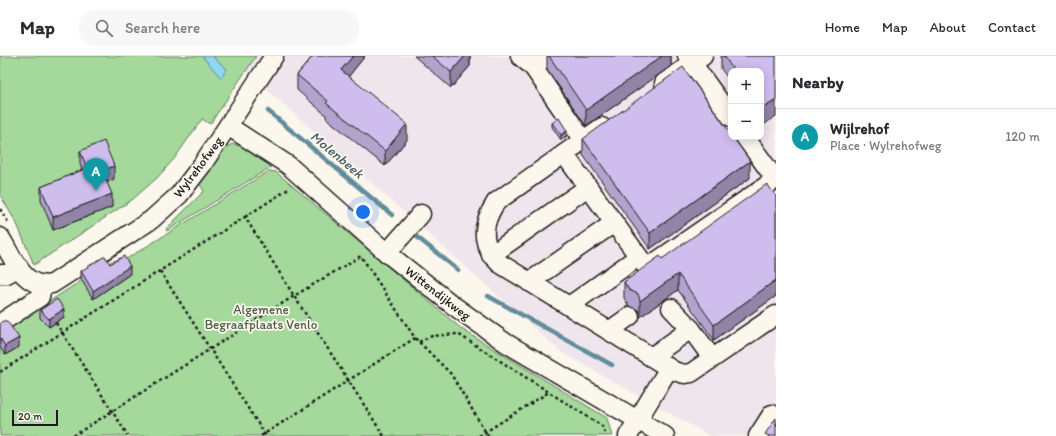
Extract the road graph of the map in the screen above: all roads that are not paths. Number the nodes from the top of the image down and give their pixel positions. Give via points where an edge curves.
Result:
1 (274, 56) edge
2 (548, 56) edge
3 (694, 58) edge
4 (526, 61) edge
5 (648, 95) edge
6 (728, 112) edge
7 (616, 118) edge
8 (228, 126) junction
9 (584, 140) junction
10 (748, 140) edge
11 (564, 154) junction
12 (776, 179) edge
13 (588, 187) junction
14 (421, 214) dead end
15 (621, 225) junction
16 (0, 237) edge
17 (387, 253) junction
18 (491, 255) junction
19 (638, 257) junction
20 (19, 267) junction
21 (0, 274) edge
22 (529, 282) junction
23 (42, 285) junction
24 (569, 306) junction
25 (671, 308) dead end
26 (776, 315) edge
27 (630, 316) dead end
28 (5, 320) edge
29 (691, 329) junction
30 (609, 331) junction
31 (650, 356) junction
32 (712, 358) junction
33 (669, 368) junction
34 (772, 414) dead end
35 (633, 429) edge
36 (665, 436) edge
37 (758, 436) edge

1 - 8 street, Wylrehofweg
2 - 4 street
3 - 5 street
3 - 6 street
4 - 9 street
7 - 9 street
8 - 17 street, Wittendijkweg via 288,165
8 - 23 street, Wylrehofweg via 179,195 151,220 52,284
9 - 11 street
10 - 12 street
11 - 13 street
11 - 18 street via 496,202 488,214 484,228 486,244
12 - 19 street via 714,213 647,268
13 - 15 street
13 - 18 street
14 - 17 street
15 - 19 street
15 - 22 street
16 - 20 street
17 - 35 street, Wittendijkweg via 454,306
18 - 22 street
19 - 24 street
20 - 21 street via 7,274
20 - 23 street via 26,279
22 - 24 street
23 - 28 street via 40,297
24 - 30 street
25 - 29 street
26 - 32 street via 743,329
27 - 30 street
29 - 31 street
29 - 32 street
30 - 31 street
31 - 33 street
32 - 33 street via 691,373 684,374
33 - 35 street
34 - 37 street
35 - 36 street, Wittendijkweg

